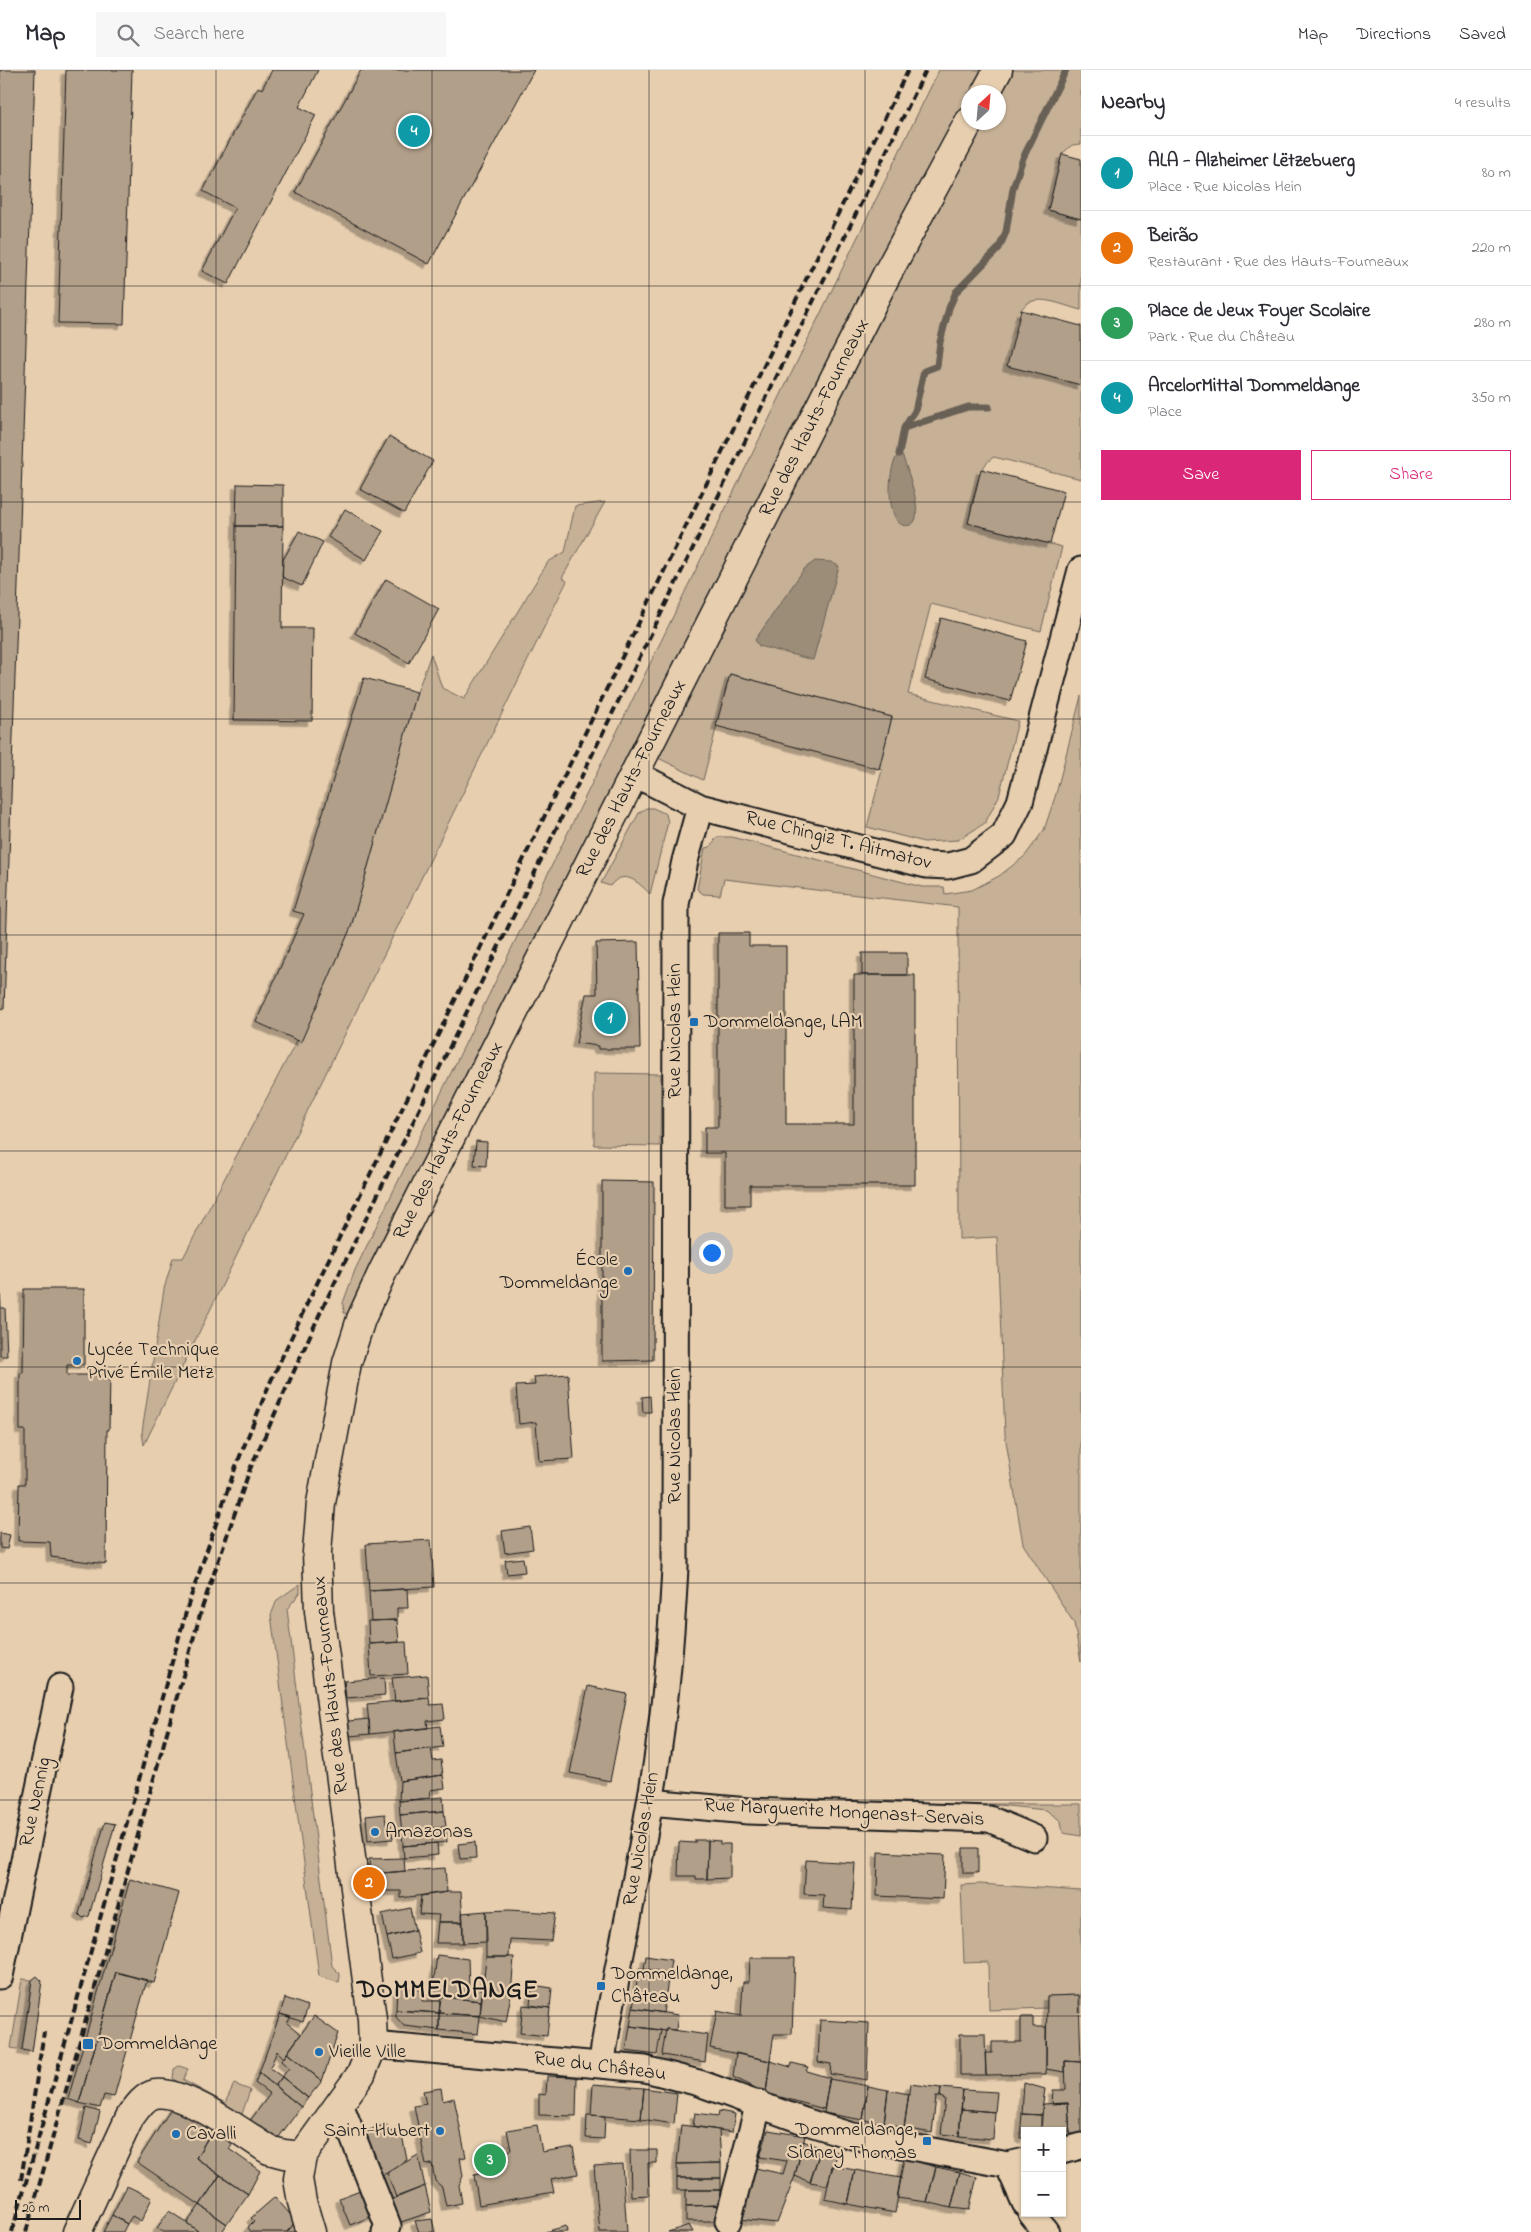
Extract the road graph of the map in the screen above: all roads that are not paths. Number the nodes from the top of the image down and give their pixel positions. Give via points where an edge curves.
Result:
1 (998, 70) edge
2 (990, 85) edge
3 (965, 130) edge
4 (1081, 570) edge
5 (635, 774) junction
6 (700, 806) junction
7 (60, 1687) dead end
8 (650, 1802) junction
9 (1034, 1838) dead end
10 (0, 1976) edge
11 (373, 2045) junction
12 (602, 2064) junction
13 (340, 2104) junction
14 (759, 2104) junction
15 (1081, 2146) edge
16 (1066, 2150) edge
17 (302, 2156) junction
18 (1017, 2163) edge
19 (1021, 2184) edge
20 (1034, 2217) edge
21 (728, 2221) dead end
22 (76, 2232) edge
23 (311, 2232) edge
24 (385, 2232) edge
25 (1046, 2232) edge

1 - 2 street
3 - 5 street, Rue des Hauts-Fourneaux via 882,285
4 - 6 street, Rue Chingiz T. Aitmatov via 1020,802 1004,835 971,860 948,866 926,865
5 - 6 street, Rue Chingiz T. Aitmatov
5 - 11 street, Rue des Hauts-Fourneaux via 383,1271 361,1319 347,1363 320,1503 317,1552 319,1611
6 - 8 street, Rue Nicolas Hein via 676,904 674,1568 671,1643
7 - 10 street, Rue Nennig
8 - 9 street, Rue Marguerite Mongenast-Servais via 748,1811 989,1819
8 - 12 street, Rue Nicolas Hein via 605,2029
11 - 12 street, Rue du Château
11 - 13 street, Rue des Hauts-Fourneaux via 361,2074
12 - 14 street, Rue du Château via 645,2069
13 - 17 street, Rue des Hauts-Fourneaux
13 - 24 street via 388,2226
14 - 18 street, Rue du Château via 852,2136
14 - 21 street
15 - 16 street
17 - 22 street via 269,2150 187,2100 171,2094 153,2094 139,2104 130,2117
17 - 23 street, Rue des Hauts-Fourneaux via 298,2179
18 - 19 street
20 - 25 street

